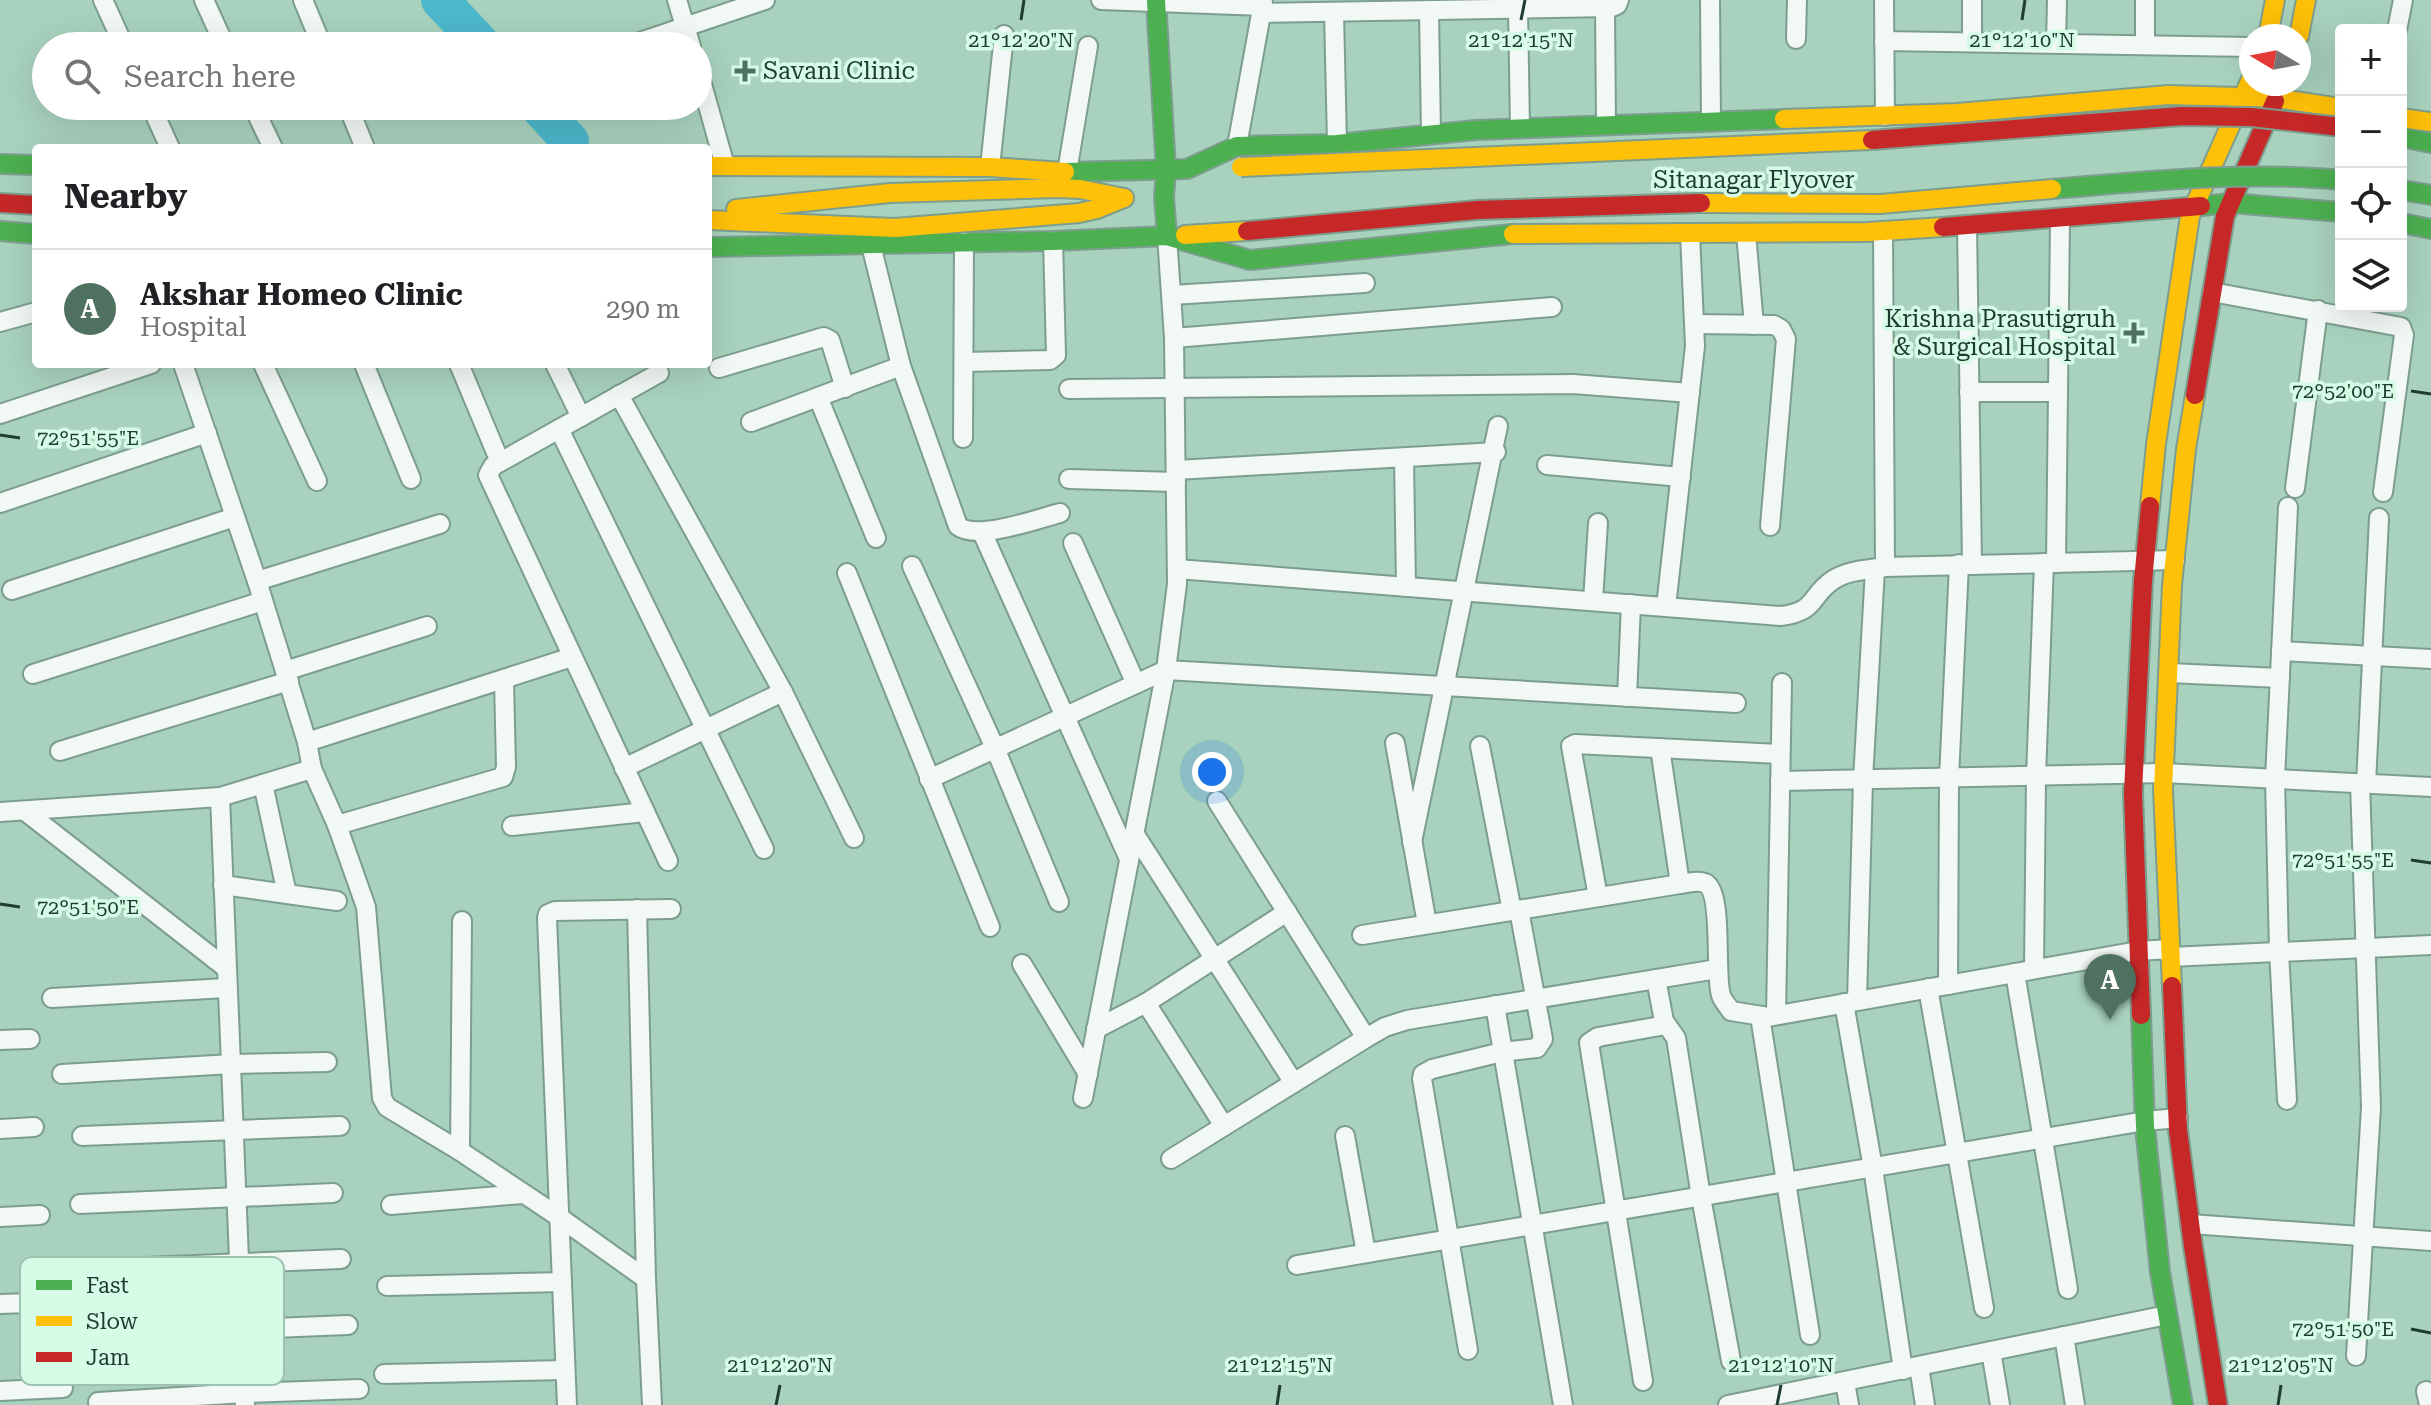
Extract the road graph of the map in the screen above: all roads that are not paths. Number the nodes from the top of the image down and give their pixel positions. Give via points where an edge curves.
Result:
1 (103, 0) edge
2 (204, 0) edge
3 (303, 0) edge
4 (677, 0) edge
5 (765, 0) edge
6 (1101, 0) edge
7 (1710, 0) edge
8 (1797, 0) edge
9 (1884, 0) edge
10 (1972, 0) edge
11 (2057, 0) edge
12 (2145, 0) edge
13 (2275, 0) edge
14 (2306, 0) edge
15 (2403, 0) edge
16 (1156, 1) edge
17 (1612, 4) edge
18 (1263, 6) edge
19 (1369, 6) edge
20 (1518, 9) junction
21 (1429, 10) junction
22 (1334, 12) junction
23 (2270, 24) edge
24 (2301, 24) edge
25 (2398, 24) edge
26 (685, 26) junction
27 (118, 32) edge
28 (219, 32) edge
29 (316, 32) edge
30 (668, 32) edge
31 (687, 32) edge
32 (1004, 35) dead end
33 (1796, 39) dead end
34 (1884, 41) junction
35 (1972, 42) junction
36 (2056, 43) junction
37 (2145, 45) junction
38 (1088, 46) dead end
39 (2239, 47) edge
40 (2239, 89) edge
41 (2243, 96) edge
42 (2277, 96) edge
43 (2297, 96) edge
44 (2335, 106) edge
45 (1885, 116) junction
46 (2407, 119) edge
47 (157, 120) edge
48 (260, 120) edge
49 (354, 120) edge
50 (708, 120) edge
51 (1711, 121) junction
52 (2431, 122) edge
53 (1606, 125) junction
54 (2335, 126) edge
55 (1520, 128) junction
56 (1431, 134) junction
57 (2407, 138) edge
58 (2431, 143) edge
59 (168, 144) edge
60 (271, 144) edge
61 (363, 144) edge
62 (1337, 144) junction
63 (1237, 146) junction
64 (0, 164) edge
65 (32, 165) edge
66 (717, 166) edge
67 (990, 167) junction
68 (1187, 169) junction
69 (1166, 170) junction
70 (1067, 172) junction
71 (2335, 179) edge
72 (2407, 191) edge
73 (2431, 195) edge
74 (0, 203) edge
75 (2231, 203) junction
76 (32, 205) edge
77 (2194, 205) junction
78 (712, 211) edge
79 (2335, 212) edge
80 (2060, 219) junction
81 (712, 220) edge
82 (2407, 224) edge
83 (1967, 225) junction
84 (2431, 229) edge
85 (0, 231) edge
86 (1883, 231) junction
87 (1746, 233) junction
88 (32, 234) edge
89 (1690, 234) junction
90 (1167, 236) junction
91 (1053, 241) junction
92 (964, 242) junction
93 (871, 245) junction
94 (712, 247) edge
95 (1365, 283) dead end
96 (2212, 292) junction
97 (1172, 295) junction
98 (1552, 307) dead end
99 (2318, 310) junction
100 (32, 313) edge
101 (0, 322) edge
102 (1695, 324) junction
103 (1754, 325) junction
104 (1174, 338) junction
105 (964, 362) junction
106 (901, 366) junction
107 (139, 368) edge
108 (184, 368) edge
109 (265, 368) edge
110 (366, 368) edge
111 (461, 368) edge
112 (557, 368) edge
113 (719, 368) dead end
114 (659, 373) dead end
115 (845, 388) junction
116 (1069, 389) dead end
117 (1175, 389) junction
118 (1969, 392) junction
119 (2058, 392) junction
120 (1690, 393) junction
121 (619, 395) junction
122 (818, 397) junction
123 (0, 414) edge
124 (581, 417) junction
125 (751, 422) dead end
126 (1498, 426) dead end
127 (559, 429) junction
128 (207, 433) junction
129 (963, 438) dead end
130 (1496, 452) dead end
131 (1404, 458) junction
132 (500, 462) junction
133 (1547, 465) dead end
134 (1176, 476) junction
135 (1681, 477) junction
136 (411, 479) dead end
137 (1069, 479) dead end
138 (317, 481) dead end
139 (2295, 488) dead end
140 (2383, 492) dead end
141 (0, 503) edge
142 (2288, 507) dead end
143 (1060, 513) dead end
144 (235, 517) junction
145 (2379, 518) dead end
146 (1598, 523) dead end
147 (440, 524) dead end
148 (1770, 526) dead end
149 (982, 532) junction
150 (876, 538) dead end
151 (1073, 543) dead end
152 (2175, 560) junction
153 (2145, 561) junction
154 (2050, 563) junction
155 (1965, 564) junction
156 (912, 566) dead end
157 (1880, 568) junction
158 (1177, 569) junction
159 (847, 573) dead end
160 (257, 581) junction
161 (1406, 587) junction
162 (12, 590) dead end
163 (263, 601) junction
164 (1593, 601) junction
165 (1631, 604) junction
166 (1666, 607) junction
167 (427, 626) dead end
168 (2281, 651) junction
169 (2371, 656) junction
170 (572, 657) junction
171 (2431, 659) edge
172 (1166, 670) junction
173 (2169, 673) junction
174 (33, 674) dead end
175 (287, 676) junction
176 (2280, 678) junction
177 (504, 680) junction
178 (1782, 683) dead end
179 (1136, 684) junction
180 (783, 692) junction
181 (1627, 697) junction
182 (1736, 703) dead end
183 (1064, 717) junction
184 (706, 730) junction
185 (307, 742) junction
186 (1395, 743) dead end
187 (1480, 746) dead end
188 (995, 748) junction
189 (1660, 748) junction
190 (60, 751) dead end
191 (1780, 754) junction
192 (624, 768) junction
193 (312, 769) junction
194 (2164, 773) junction
195 (2134, 775) junction
196 (2036, 776) junction
197 (1949, 778) junction
198 (929, 779) junction
199 (2275, 779) junction
200 (1863, 780) junction
201 (1780, 781) junction
202 (2363, 783) junction
203 (263, 784) junction
204 (2431, 787) edge
205 (220, 797) junction
206 (1217, 801) dead end
207 (25, 811) junction
208 (0, 812) edge
209 (645, 812) junction
210 (337, 825) junction
211 (512, 826) dead end
212 (1134, 833) junction
213 (854, 838) dead end
214 (1412, 842) junction
215 (764, 849) dead end
216 (1129, 859) junction
217 (668, 861) dead end
218 (1680, 884) junction
219 (223, 885) junction
220 (287, 894) junction
221 (1598, 897) junction
222 (337, 901) dead end
223 (1059, 902) dead end
224 (637, 909) junction
225 (671, 909) dead end
226 (1515, 910) junction
227 (1287, 912) junction
228 (462, 921) dead end
229 (1427, 924) junction
230 (990, 927) dead end
231 (1362, 935) dead end
232 (2431, 945) edge
233 (2365, 948) junction
234 (2138, 951) junction
235 (2279, 951) junction
236 (2170, 953) junction
237 (1215, 959) junction
238 (1022, 964) dead end
239 (226, 968) junction
240 (1717, 969) junction
241 (2024, 971) junction
242 (1656, 979) junction
243 (1948, 985) junction
244 (226, 988) junction
245 (1928, 988) junction
246 (52, 998) dead end
247 (1535, 999) junction
248 (1851, 1002) junction
249 (1146, 1003) junction
250 (1495, 1005) junction
251 (1768, 1016) junction
252 (1666, 1025) junction
253 (1096, 1029) junction
254 (1366, 1038) junction
255 (30, 1039) dead end
256 (0, 1040) edge
257 (1502, 1052) junction
258 (327, 1062) dead end
259 (232, 1064) junction
260 (62, 1074) dead end
261 (1088, 1074) junction
262 (1294, 1083) junction
263 (1083, 1098) dead end
264 (2287, 1100) dead end
265 (2178, 1118) junction
266 (2145, 1121) junction
267 (340, 1126) dead end
268 (1224, 1126) junction
269 (34, 1127) dead end
270 (0, 1129) edge
271 (234, 1130) junction
272 (82, 1136) dead end
273 (1345, 1136) dead end
274 (2043, 1138) junction
275 (460, 1151) junction
276 (1959, 1153) junction
277 (1171, 1159) dead end
278 (1873, 1168) junction
279 (1788, 1182) junction
280 (333, 1193) dead end
281 (523, 1194) junction
282 (236, 1196) junction
283 (1701, 1197) junction
284 (80, 1204) dead end
285 (391, 1205) dead end
286 (1617, 1211) junction
287 (40, 1215) dead end
288 (0, 1217) edge
289 (559, 1217) junction
290 (2190, 1224) junction
291 (1531, 1226) junction
292 (2363, 1235) junction
293 (1449, 1240) junction
294 (2431, 1241) edge
295 (1366, 1253) junction
296 (239, 1257) edge
297 (341, 1259) dead end
298 (284, 1261) edge
299 (1297, 1265) dead end
300 (646, 1279) junction
301 (562, 1282) junction
302 (387, 1286) dead end
303 (2068, 1289) dead end
304 (20, 1303) edge
305 (0, 1304) edge
306 (1984, 1308) dead end
307 (2169, 1324) junction
308 (348, 1325) dead end
309 (284, 1327) edge
310 (2206, 1327) junction
311 (1810, 1335) dead end
312 (2064, 1336) junction
313 (1468, 1350) dead end
314 (1991, 1351) junction
315 (2356, 1356) dead end
316 (1731, 1361) dead end
317 (1911, 1368) junction
318 (565, 1370) junction
319 (384, 1374) dead end
320 (1643, 1381) dead end
321 (1845, 1382) junction
322 (63, 1388) dead end
323 (359, 1389) dead end
324 (0, 1391) edge
325 (245, 1399) edge
326 (1775, 1400) edge
327 (98, 1402) dead end
328 (567, 1405) edge
329 (652, 1405) edge
330 (1563, 1405) edge
331 (1728, 1405) edge
332 (1849, 1405) edge
333 (1925, 1405) edge
334 (2000, 1405) edge
335 (2075, 1405) edge
336 (2183, 1405) edge
337 (2218, 1405) edge

1 - 27 street
2 - 28 street
3 - 29 street
4 - 26 street
5 - 26 street
6 - 16 street
7 - 51 street
8 - 33 street
9 - 34 street
10 - 35 street
11 - 36 street
12 - 37 street
13 - 23 street
14 - 24 street
15 - 25 street
16 - 18 street
16 - 69 street
17 - 20 street
17 - 53 street
18 - 22 street
18 - 63 street
19 - 21 street
19 - 22 street
20 - 21 street
20 - 55 street
21 - 56 street
22 - 62 street
26 - 30 street
26 - 31 street
32 - 67 street
34 - 35 street
34 - 45 street
35 - 36 street
36 - 37 street
37 - 39 street
38 - 70 street
40 - 45 street
41 - 77 street
42 - 75 street
43 - 44 street
45 - 51 street
46 - 52 street
47 - 59 street
48 - 60 street
49 - 61 street
50 - 66 street
51 - 53 street
53 - 55 street
54 - 68 street, Sitanagar Flyover, bridge via 2289,119 2162,116 1854,141
55 - 56 street
56 - 62 street
57 - 58 street
62 - 63 street
63 - 68 street
64 - 65 street
66 - 67 street, Sitanagar Flyover
67 - 70 street, Sitanagar Flyover
68 - 69 street, Sitanagar Flyover
69 - 70 street, Sitanagar Flyover
69 - 90 street
71 - 90 street, Sitanagar Flyover, bridge via 2288,175 2171,179 1880,204 1477,210
72 - 73 street
74 - 76 street
75 - 77 street
75 - 79 street
75 - 96 street
77 - 80 street
77 - 153 street via 2156,444
78 - 81 street via 921,192 1058,188 1124,198 1079,213 895,228
80 - 83 street
80 - 119 street
82 - 84 street
83 - 86 street
83 - 118 street
85 - 88 street
86 - 87 street
86 - 157 street
87 - 89 street
87 - 103 street
89 - 90 street via 1514,234 1250,260
89 - 102 street
90 - 91 street, Sitanagar Flyover
90 - 97 street
91 - 92 street, Sitanagar Flyover
91 - 105 street via 1056,355 1050,360
92 - 93 street, Sitanagar Flyover
92 - 105 street
93 - 94 street, Sitanagar Flyover
93 - 106 street
95 - 97 street
96 - 99 street
96 - 152 street via 2186,449
97 - 104 street
98 - 104 street
99 - 139 street
99 - 140 street via 2396,324 2403,330
100 - 101 street
102 - 103 street
102 - 120 street
103 - 148 street via 1774,325 1786,339
104 - 117 street
105 - 129 street
106 - 115 street
106 - 149 street via 958,526
107 - 123 street
108 - 128 street
109 - 138 street
110 - 136 street
111 - 132 street
112 - 124 street
113 - 115 street via 824,337 830,340
114 - 121 street
115 - 122 street
116 - 117 street
117 - 120 street via 1573,384
117 - 134 street
118 - 119 street
118 - 155 street
119 - 154 street
120 - 135 street
121 - 124 street
121 - 180 street
122 - 125 street
122 - 150 street
124 - 127 street
126 - 214 street
127 - 132 street
127 - 184 street
128 - 141 street
128 - 144 street
130 - 131 street
131 - 134 street
131 - 161 street
132 - 170 street via 489,471 489,479
133 - 135 street
134 - 137 street
134 - 158 street
135 - 166 street
142 - 168 street
143 - 149 street
144 - 160 street
144 - 162 street
145 - 169 street
146 - 164 street
147 - 160 street
149 - 183 street
151 - 179 street
152 - 153 street
152 - 173 street
153 - 154 street
153 - 195 street
154 - 155 street
154 - 196 street
155 - 157 street
155 - 197 street
156 - 188 street
157 - 166 street via 1831,581 1799,614
157 - 200 street
158 - 161 street
158 - 172 street
159 - 198 street
160 - 163 street
161 - 164 street
163 - 174 street
163 - 175 street
164 - 165 street
165 - 166 street
165 - 181 street
167 - 175 street
168 - 169 street
168 - 176 street
169 - 171 street
169 - 202 street
170 - 177 street
170 - 192 street
172 - 179 street
172 - 181 street
172 - 212 street
173 - 176 street
173 - 194 street
175 - 185 street
175 - 190 street
176 - 199 street
177 - 185 street
177 - 210 street via 503,777
178 - 191 street
179 - 183 street
180 - 184 street
180 - 213 street
181 - 182 street
183 - 188 street
183 - 216 street
184 - 192 street
184 - 215 street
185 - 193 street
186 - 214 street
187 - 226 street
188 - 198 street
188 - 223 street
189 - 191 street
189 - 218 street
189 - 221 street via 1571,746
191 - 201 street
192 - 209 street
193 - 203 street
193 - 210 street
194 - 195 street
194 - 199 street
194 - 236 street
195 - 196 street
195 - 234 street
196 - 197 street
196 - 241 street
197 - 200 street
197 - 243 street
198 - 230 street
199 - 202 street
199 - 235 street
200 - 201 street
200 - 248 street
201 - 251 street
202 - 204 street
202 - 233 street
203 - 205 street
203 - 220 street
205 - 207 street
205 - 219 street
206 - 227 street
207 - 208 street
207 - 239 street
209 - 211 street
209 - 217 street
210 - 275 street via 366,907 382,1098 387,1107
212 - 216 street
212 - 237 street
214 - 229 street
216 - 253 street
218 - 221 street
218 - 240 street via 1707,884 1713,890
219 - 220 street
219 - 239 street
220 - 222 street
221 - 226 street
224 - 225 street
224 - 289 street via 548,914
224 - 300 street
226 - 229 street
226 - 247 street
227 - 237 street
227 - 254 street
228 - 275 street
229 - 231 street
232 - 233 street
233 - 235 street
233 - 292 street via 2371,1107
234 - 236 street
234 - 241 street
234 - 266 street
235 - 236 street
235 - 264 street
236 - 265 street
237 - 249 street
237 - 262 street
238 - 261 street
239 - 244 street
240 - 242 street
240 - 251 street via 1721,997 1731,1011
241 - 243 street
241 - 274 street
242 - 247 street
242 - 252 street
243 - 245 street
244 - 246 street
244 - 259 street
245 - 248 street
245 - 276 street
247 - 250 street
247 - 257 street via 1541,1045
248 - 251 street
248 - 278 street
249 - 253 street
249 - 268 street
250 - 254 street via 1407,1020
250 - 257 street
251 - 279 street
252 - 283 street via 1676,1038
252 - 286 street via 1589,1043
253 - 261 street
254 - 262 street
255 - 256 street
257 - 291 street
257 - 293 street via 1423,1074
258 - 259 street
259 - 260 street
259 - 271 street
261 - 263 street
262 - 268 street
265 - 266 street
265 - 290 street
266 - 274 street
266 - 307 street
267 - 271 street
268 - 277 street
269 - 270 street
271 - 272 street
271 - 282 street
273 - 295 street
274 - 276 street
274 - 303 street
275 - 281 street
276 - 278 street
276 - 306 street
278 - 279 street
278 - 317 street
279 - 283 street
279 - 311 street
280 - 282 street
281 - 285 street
281 - 289 street
282 - 284 street
282 - 296 street
283 - 286 street
283 - 316 street
286 - 291 street
286 - 320 street
287 - 288 street
289 - 300 street
289 - 301 street
290 - 292 street
290 - 310 street
291 - 293 street
291 - 330 street
292 - 294 street
292 - 315 street
293 - 295 street
293 - 313 street
295 - 299 street
297 - 298 street
300 - 329 street
301 - 302 street
301 - 318 street
304 - 305 street
307 - 310 street
307 - 312 street
307 - 336 street
308 - 309 street
310 - 337 street
312 - 314 street
312 - 335 street
314 - 317 street
314 - 334 street
317 - 321 street
317 - 333 street
318 - 319 street
318 - 328 street
321 - 326 street
321 - 332 street
322 - 324 street
323 - 325 street
325 - 327 street
326 - 331 street

